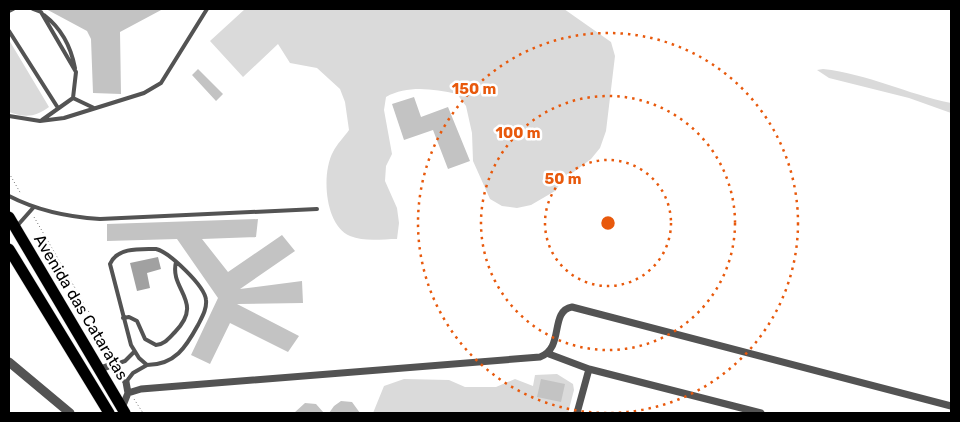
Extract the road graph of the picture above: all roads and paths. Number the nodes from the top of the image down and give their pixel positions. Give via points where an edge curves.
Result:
1 (13, 9) edge
2 (33, 9) edge
3 (208, 9) edge
4 (9, 11) edge
5 (41, 12) junction
6 (9, 31) edge
7 (76, 72) junction
8 (73, 98) junction
9 (58, 108) junction
10 (94, 108) junction
11 (9, 116) edge
12 (40, 121) junction
13 (9, 173) edge
14 (9, 196) edge
15 (27, 205) junction
16 (31, 209) junction
17 (317, 209) dead end
18 (9, 217) edge
19 (15, 228) junction
20 (9, 249) edge
21 (176, 262) junction
22 (123, 318) junction
23 (103, 340) joint
24 (134, 352) junction
25 (549, 354) junction
26 (9, 362) edge
27 (115, 364) junction
28 (147, 365) junction
29 (589, 369) junction
30 (100, 370) junction
31 (126, 382) junction
32 (131, 392) junction
33 (951, 406) edge
34 (123, 411) edge
35 (70, 413) edge
36 (109, 413) edge
37 (143, 413) edge
38 (577, 413) edge
39 (761, 413) edge

1 - 4 lane
2 - 5 lane
3 - 10 lane via 161,83 144,93
5 - 7 lane
5 - 7 lane via 55,24 72,52
6 - 9 lane
7 - 8 lane
8 - 9 lane
8 - 10 lane
9 - 12 lane
10 - 12 lane via 64,118
11 - 12 lane
13 - 15 path
14 - 15 lane
15 - 16 lane
16 - 17 lane via 100,219
16 - 19 lane
16 - 23 path
18 - 19 main road, Avenida das Cataratas
19 - 30 main road, Avenida das Cataratas
20 - 36 main road, Avenida das Cataratas
21 - 22 lane via 167,253 156,249 120,252 114,256 110,268
21 - 22 lane via 176,277 186,301 184,322 163,344 156,345 145,339 138,321
21 - 28 lane via 203,291 206,306 183,351 170,361
22 - 24 lane
23 - 27 street
24 - 27 lane via 125,361
24 - 28 lane
25 - 29 street
25 - 32 street
25 - 33 street via 561,313 572,308
26 - 35 street
27 - 30 street
27 - 31 street
28 - 31 lane via 133,373
29 - 38 street
29 - 39 street
30 - 34 main road, Avenida das Cataratas
31 - 32 street
32 - 34 street
32 - 37 path

